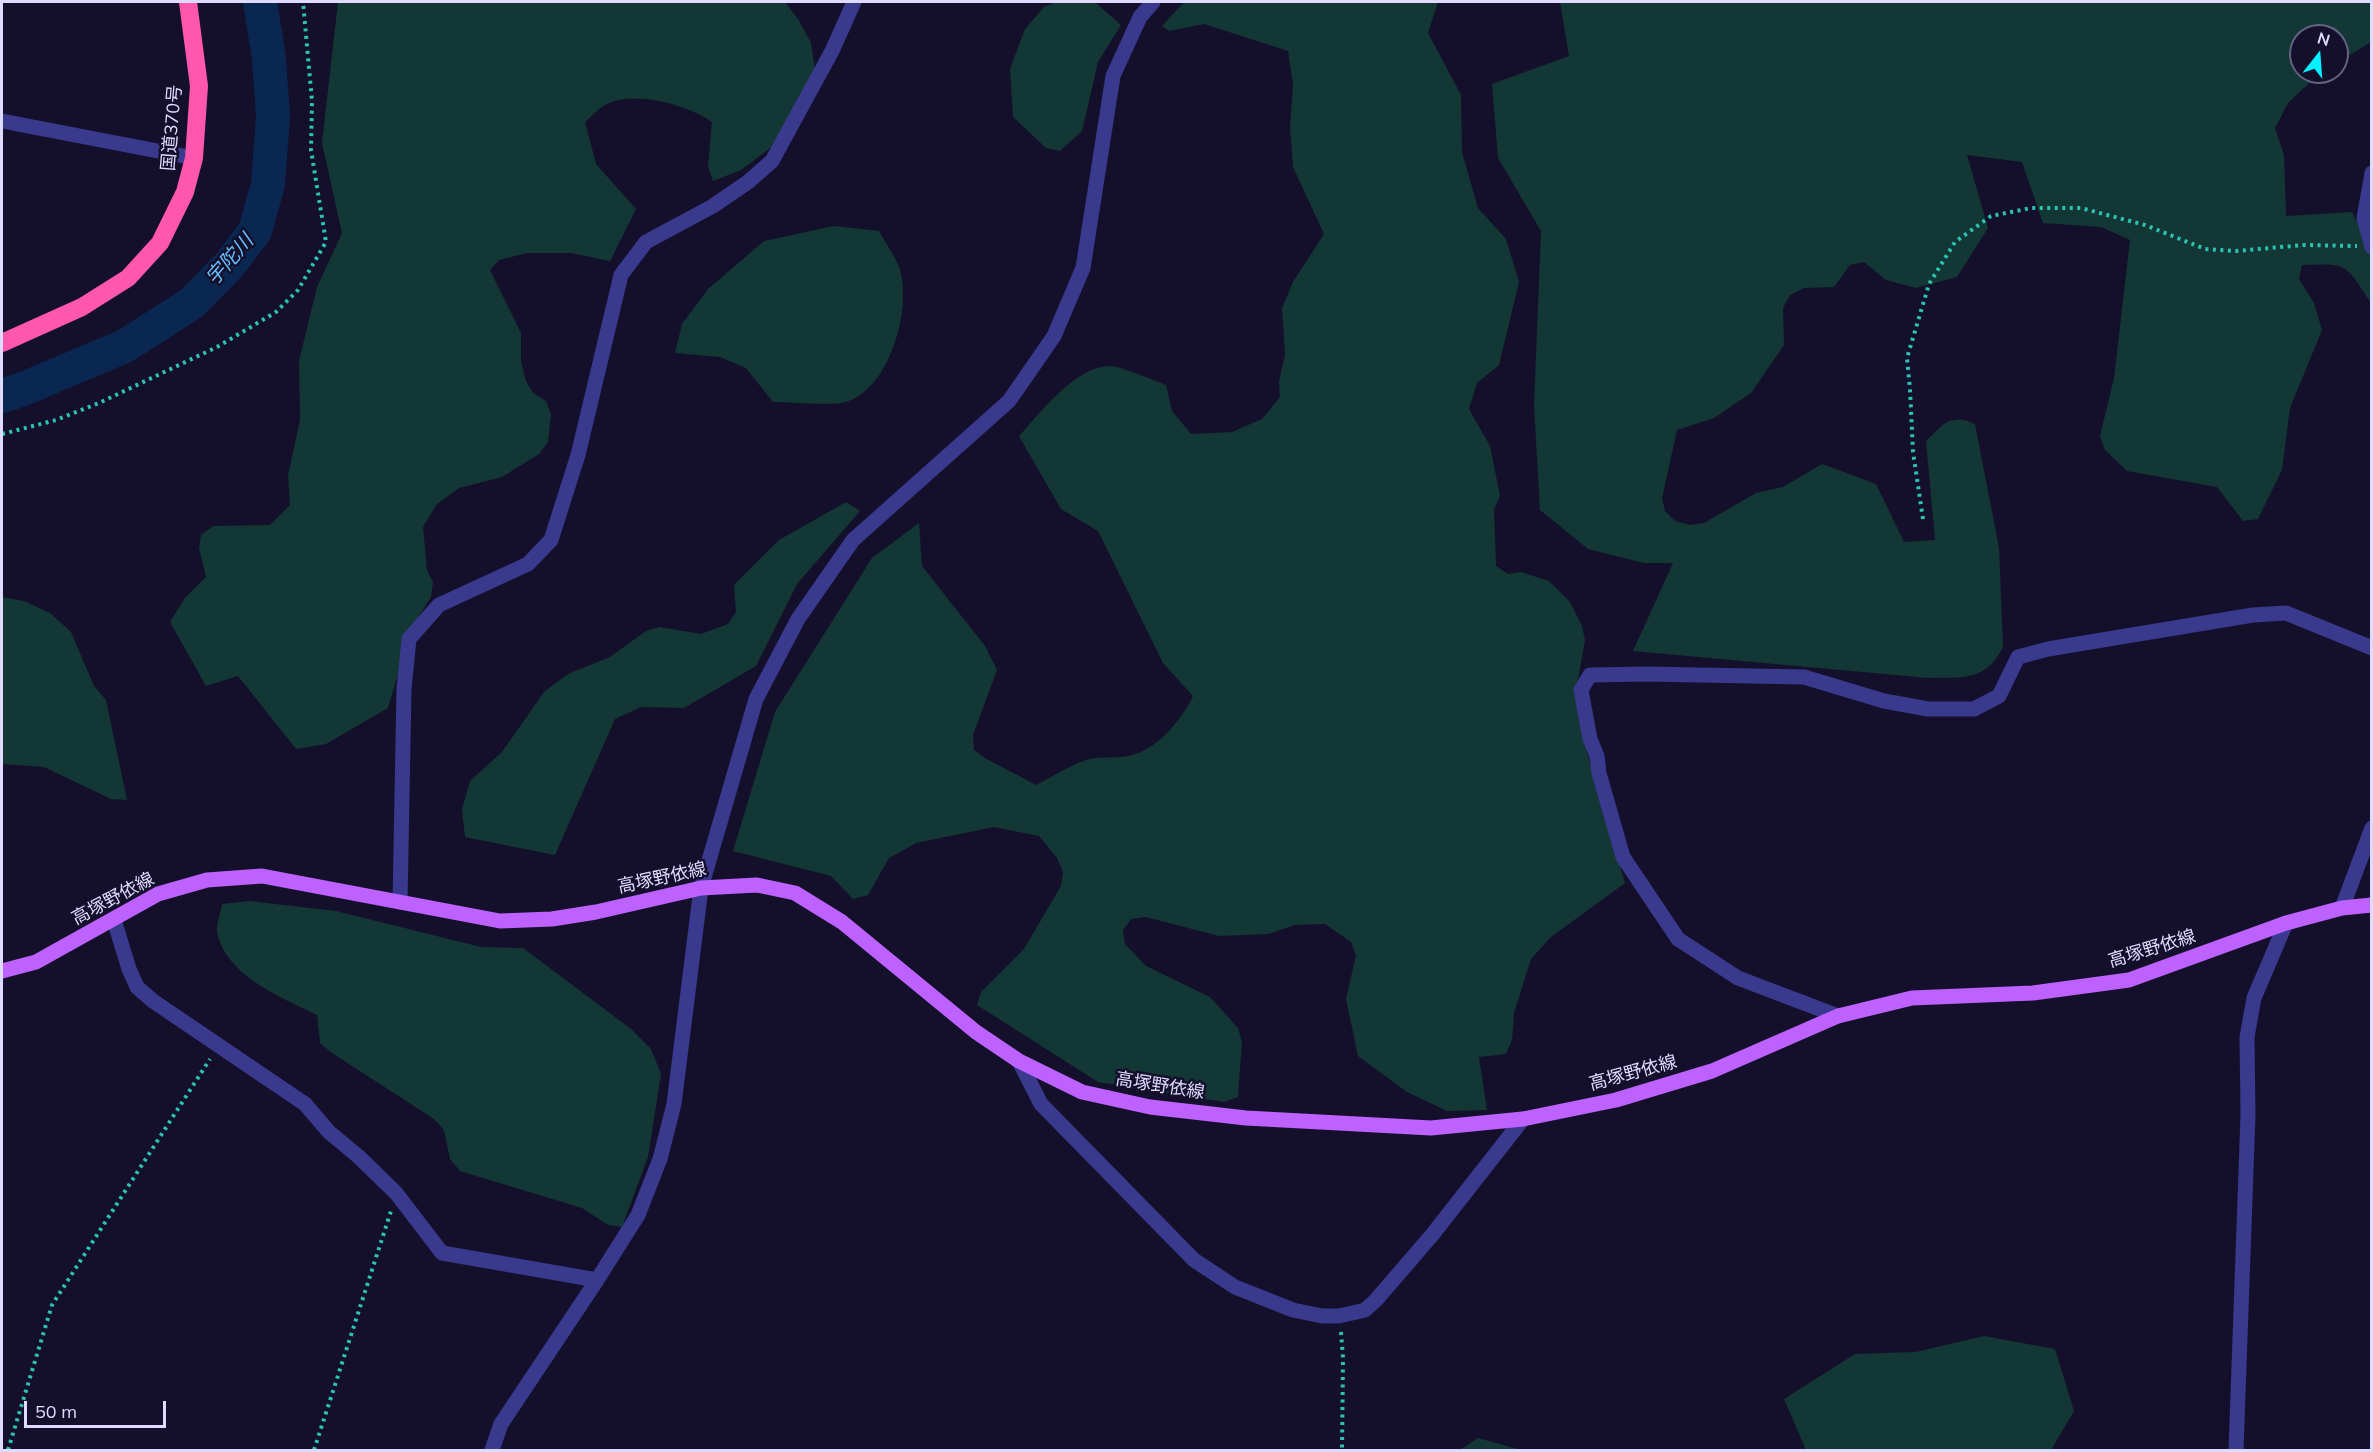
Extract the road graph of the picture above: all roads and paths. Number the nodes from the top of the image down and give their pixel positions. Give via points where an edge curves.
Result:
1 (188, 2) edge
2 (303, 2) edge
3 (854, 2) edge
4 (1153, 2) edge
5 (2, 120) edge
6 (194, 158) junction
7 (2372, 173) edge
8 (2367, 246) edge
9 (2, 343) edge
10 (2, 434) edge
11 (1923, 519) dead end
12 (2372, 648) edge
13 (2372, 828) edge
14 (701, 888) junction
15 (400, 902) junction
16 (2372, 905) edge
17 (2342, 908) junction
18 (114, 920) junction
19 (2286, 923) junction
20 (2, 971) edge
21 (1838, 1016) junction
22 (218, 1046) junction
23 (1019, 1061) junction
24 (1523, 1119) junction
25 (396, 1193) junction
26 (597, 1280) junction
27 (1340, 1316) junction
28 (8, 1450) edge
29 (314, 1450) edge
30 (492, 1450) edge
31 (1342, 1450) edge
32 (2236, 1450) edge

1 - 6 highway, 国道370号 via 199,86
2 - 10 path via 312,101 311,150 326,242 298,290 276,312 217,346 99,403 56,420
3 - 15 street via 772,161 714,206 646,242 621,275 578,455 551,540 528,564 439,605 410,639 404,690
4 - 14 street via 1140,17 1113,76 1083,268 1054,336 1010,401 854,540 798,619 756,699
5 - 6 street
6 - 9 highway, 国道370号 via 185,192 160,243 128,278 82,307
7 - 8 street via 2364,218
8 - 11 path via 2205,249 2145,225 2081,208 2031,208 1991,216 1955,242 1929,284 1907,358 1913,452
12 - 21 street via 2286,613 2253,615 2018,657 1999,696 1974,709 1928,709 1884,701 1804,677 1590,675 1581,690 1585,716 1623,857 1678,939 1738,978
13 - 17 street
14 - 15 main road, 高塚野依線 via 552,919 500,921
14 - 23 main road, 高塚野依線 via 757,885 795,893 842,922 976,1032
14 - 26 street via 674,1104 663,1148 638,1215
15 - 18 main road, 高塚野依線 via 262,876 240,877 207,880 158,894
16 - 17 main road, 高塚野依線
17 - 19 main road, 高塚野依線
18 - 20 main road, 高塚野依線 via 36,962
18 - 22 street via 137,987
19 - 21 main road, 高塚野依線 via 2128,980 2033,993 1912,998
19 - 32 street via 2254,998 2247,1036 2248,1126
21 - 24 main road, 高塚野依線 via 1712,1071 1616,1100
22 - 25 street via 304,1104
22 - 28 path via 52,1305
23 - 24 main road, 高塚野依線 via 1082,1092 1150,1107 1246,1118 1431,1128
23 - 27 street via 1041,1104 1194,1260 1235,1287 1293,1310
24 - 27 street via 1376,1300 1365,1310
25 - 26 street via 442,1253
25 - 29 path
26 - 30 street via 501,1424
27 - 31 path

